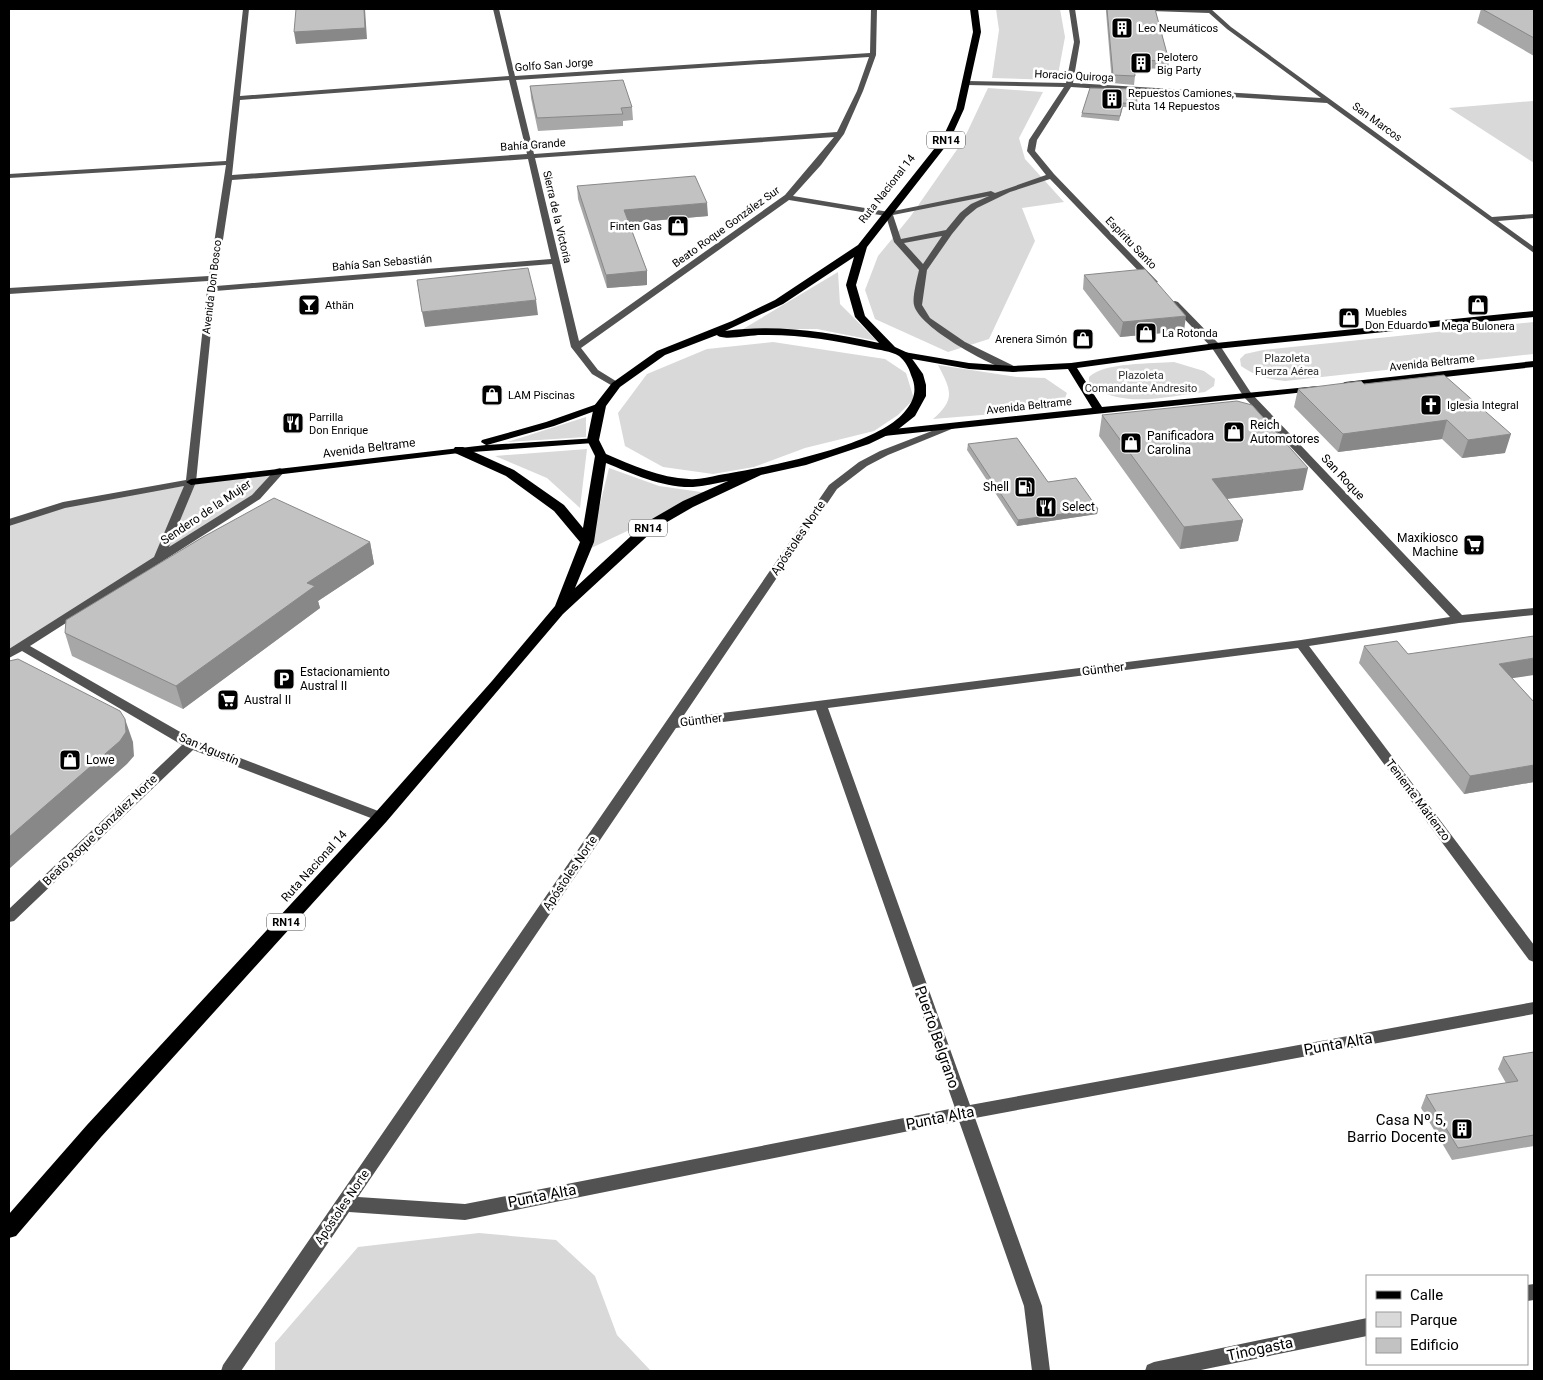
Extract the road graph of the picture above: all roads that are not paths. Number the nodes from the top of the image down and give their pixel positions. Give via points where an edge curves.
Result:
1 (246, 9) edge
2 (496, 9) edge
3 (874, 9) edge
4 (974, 9) edge
5 (1072, 9) edge
6 (1150, 9) edge
7 (1209, 10) edge
8 (873, 55) junction
9 (512, 78) junction
10 (967, 83) junction
11 (1069, 85) junction
12 (236, 98) junction
13 (1330, 101) junction
14 (840, 134) junction
15 (531, 157) junction
16 (228, 163) junction
17 (9, 176) edge
18 (1051, 176) junction
19 (228, 178) junction
20 (1007, 190) junction
21 (788, 197) junction
22 (889, 214) junction
23 (1534, 216) edge
24 (1491, 219) junction
25 (949, 232) junction
26 (898, 242) junction
27 (862, 248) junction
28 (1534, 251) edge
29 (556, 261) junction
30 (923, 270) junction
31 (213, 278) junction
32 (211, 289) junction
33 (1161, 290) edge
34 (9, 291) edge
35 (1168, 297) edge
36 (1534, 314) edge
37 (691, 340) junction
38 (1216, 346) junction
39 (576, 347) junction
40 (891, 349) junction
41 (904, 355) junction
42 (1534, 364) edge
43 (1071, 366) junction
44 (1013, 369) junction
45 (616, 385) junction
46 (1247, 395) junction
47 (600, 406) junction
48 (1099, 411) junction
49 (954, 426) junction
50 (884, 433) junction
51 (593, 440) junction
52 (460, 450) junction
53 (601, 456) junction
54 (280, 471) junction
55 (756, 473) junction
56 (191, 482) junction
57 (9, 523) edge
58 (587, 542) junction
59 (158, 560) junction
60 (558, 610) junction
61 (1534, 611) edge
62 (1459, 619) junction
63 (1301, 644) junction
64 (21, 646) junction
65 (9, 654) edge
66 (821, 705) junction
67 (671, 724) junction
68 (191, 744) junction
69 (381, 817) junction
70 (9, 917) edge
71 (1534, 956) edge
72 (1534, 1008) edge
73 (964, 1113) junction
74 (344, 1204) junction
75 (9, 1229) edge
76 (1366, 1327) edge
77 (230, 1371) edge
78 (1041, 1371) edge
79 (1154, 1371) edge

1 - 12 street, Avenida Don Bosco
2 - 9 street, Sierra de la Victoria
3 - 8 street, Beato Roque González Sur
4 - 10 highway, Ruta Nacional 14 / RN14 via 977,32
5 - 11 street via 1077,42
6 - 7 street
7 - 13 street, San Marcos
8 - 9 street, Golfo San Jorge
8 - 14 street, Beato Roque González Sur
9 - 12 street, Golfo San Jorge
9 - 15 street, Sierra de la Victoria
10 - 11 street, Horacio Quiroga
10 - 22 highway, Ruta Nacional 14 / RN14 via 946,140
11 - 13 street, Horacio Quiroga
11 - 18 street, Espíritu Santo via 1033,140 1031,151
12 - 16 street, Avenida Don Bosco
13 - 24 street, San Marcos
14 - 15 street, Bahía Grande
14 - 21 street, Beato Roque González Sur
15 - 19 street, Bahía Grande
15 - 29 street, Sierra de la Victoria
16 - 17 street
16 - 19 street, Avenida Don Bosco
18 - 20 street
18 - 33 street, Espíritu Santo
19 - 31 street, Avenida Don Bosco
20 - 22 street
20 - 25 street via 974,206
21 - 22 street
21 - 39 street, Beato Roque González Sur
22 - 26 street
22 - 27 highway, Ruta Nacional 14 / RN14
23 - 24 street
24 - 28 street, San Marcos
25 - 26 street
25 - 30 street
26 - 30 street
27 - 37 highway, Ruta Nacional 14 / RN14 via 779,302
27 - 40 highway, Ruta Nacional 14 / RN14 via 851,285 860,316
29 - 32 street, Bahía San Sebastián
29 - 39 street, Sierra de la Victoria
30 - 44 street via 918,305 927,320 962,344
31 - 32 street, Avenida Don Bosco
31 - 34 street
32 - 56 street, Avenida Don Bosco
35 - 38 street
36 - 38 main road
37 - 40 highway, Ruta Nacional 14 / RN14 via 765,332 812,335
37 - 45 highway, Ruta Nacional 14 / RN14 via 661,353
38 - 43 main road
38 - 46 street, San Roque
39 - 45 street, Sierra de la Victoria via 595,372
40 - 41 highway, Ruta Nacional 14 / RN14
41 - 44 main road via 969,366
41 - 50 highway, Ruta Nacional 14 / RN14 via 917,374 920,396 909,416
42 - 46 main road, Avenida Beltrame
43 - 44 main road
43 - 48 main road
45 - 47 highway, Ruta Nacional 14 / RN14
46 - 48 main road, Avenida Beltrame
46 - 62 street, San Roque
47 - 51 highway, Ruta Nacional 14 / RN14
47 - 52 main road, Avenida Beltrame
48 - 49 main road, Avenida Beltrame
49 - 50 main road, Avenida Beltrame
49 - 67 street, Apóstoles Norte via 870,460 833,487
50 - 55 highway, Ruta Nacional 14 / RN14 via 820,459
51 - 52 main road, Avenida Beltrame
51 - 53 highway
52 - 54 main road, Avenida Beltrame
52 - 58 highway via 510,473 559,508
53 - 55 highway, Ruta Nacional 14 / RN14 via 641,474 688,483
53 - 58 highway, Ruta Nacional 14 / RN14
54 - 56 main road, Sendero de la Mujer
54 - 59 street, Sendero de la Mujer via 256,497
55 - 60 highway, Ruta Nacional 14 / RN14 via 688,504 650,526
56 - 57 street, Sendero de la Mujer via 63,505
56 - 59 street, Avenida Don Bosco
58 - 60 highway, Ruta Nacional 14 / RN14
59 - 64 street, Sendero de la Mujer
60 - 69 highway, Ruta Nacional 14 / RN14
61 - 62 street, Günther
62 - 63 street, Günther
63 - 66 street, Günther
63 - 71 street, Teniente Matienzo
64 - 65 street, Sendero de la Mujer
64 - 68 street, San Agustín
66 - 67 street, Günther
66 - 73 street, Puerto Belgrano
67 - 74 street, Apóstoles Norte
68 - 69 street, San Agustín
68 - 70 street, Beato Roque González Norte
69 - 75 highway, Ruta Nacional 14 / RN14 via 94,1131
72 - 73 street, Punta Alta
73 - 74 street, Punta Alta via 464,1212
73 - 78 street, Puerto Belgrano via 1032,1306
74 - 77 street, Apóstoles Norte
76 - 79 street, Tinogasta

